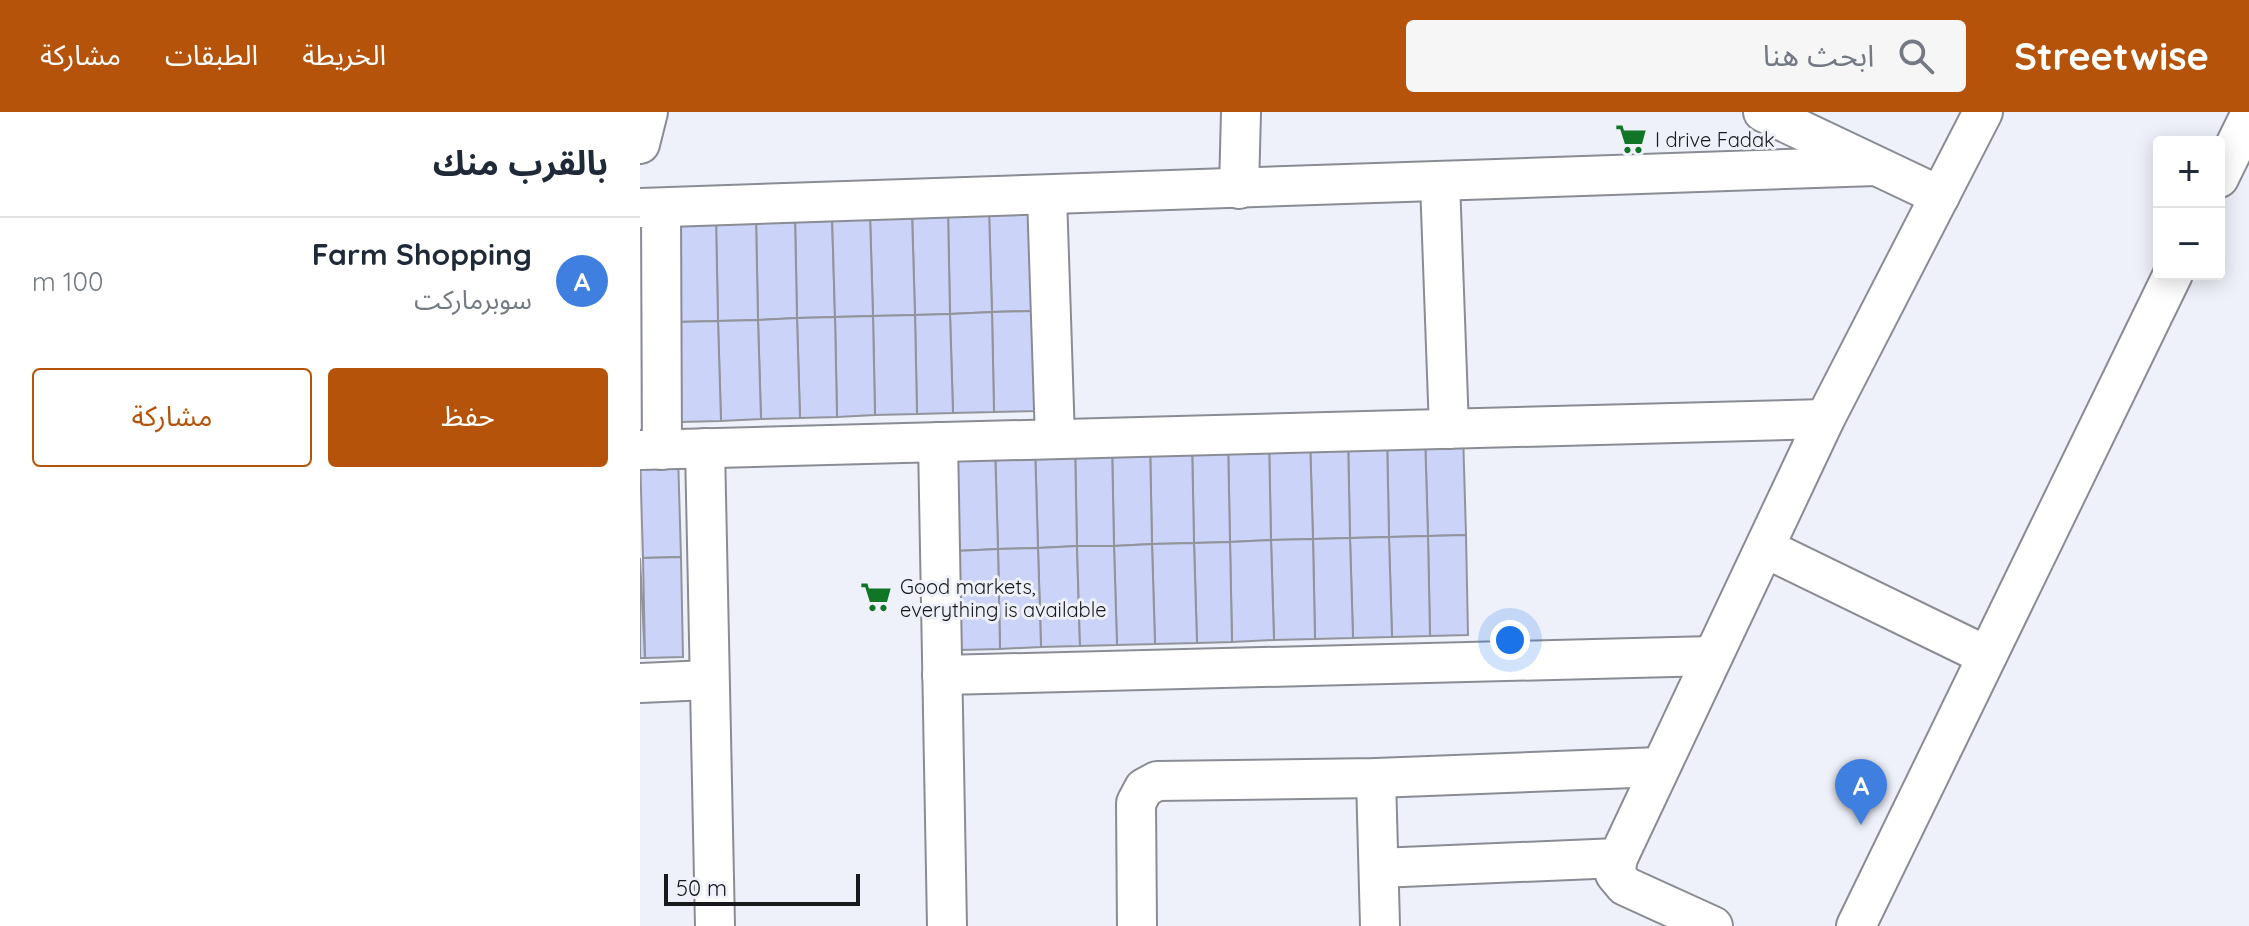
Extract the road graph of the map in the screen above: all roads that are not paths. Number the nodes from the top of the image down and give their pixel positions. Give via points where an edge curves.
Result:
1 (648, 112) edge
2 (1241, 112) edge
3 (1763, 112) edge
4 (1983, 112) edge
5 (2249, 117) edge
6 (640, 144) edge
7 (1876, 166) junction
8 (2225, 166) edge
9 (1440, 182) junction
10 (1239, 189) junction
11 (1047, 196) junction
12 (1940, 196) junction
13 (650, 208) edge
14 (2170, 280) edge
15 (1825, 419) junction
16 (1449, 429) junction
17 (1055, 439) junction
18 (938, 442) junction
19 (705, 448) junction
20 (651, 450) edge
21 (1765, 548) junction
22 (1713, 656) junction
23 (1987, 656) junction
24 (942, 675) junction
25 (708, 680) junction
26 (640, 683) edge
27 (1659, 767) junction
28 (1376, 778) junction
29 (1618, 858) junction
30 (1379, 868) junction
31 (715, 926) edge
32 (947, 926) edge
33 (1137, 926) edge
34 (1380, 926) edge
35 (1713, 926) edge
36 (1856, 926) edge

1 - 6 street
2 - 10 street
3 - 7 street
4 - 12 street
5 - 8 street
7 - 9 street
7 - 12 street
9 - 10 street
9 - 16 street
10 - 11 street
11 - 13 street
11 - 17 street
12 - 15 street
13 - 20 street
14 - 23 street
15 - 16 street
15 - 21 street
16 - 17 street
17 - 18 street
18 - 19 street
18 - 24 street
19 - 20 street
19 - 25 street
21 - 22 street
21 - 23 street
22 - 24 street
22 - 27 street
23 - 36 street
24 - 32 street
25 - 26 street
25 - 31 street
27 - 28 street
27 - 29 street
28 - 30 street
28 - 33 street via 1157,781 1144,788 1136,803
29 - 30 street
29 - 35 street via 1615,874 1625,886
30 - 34 street

